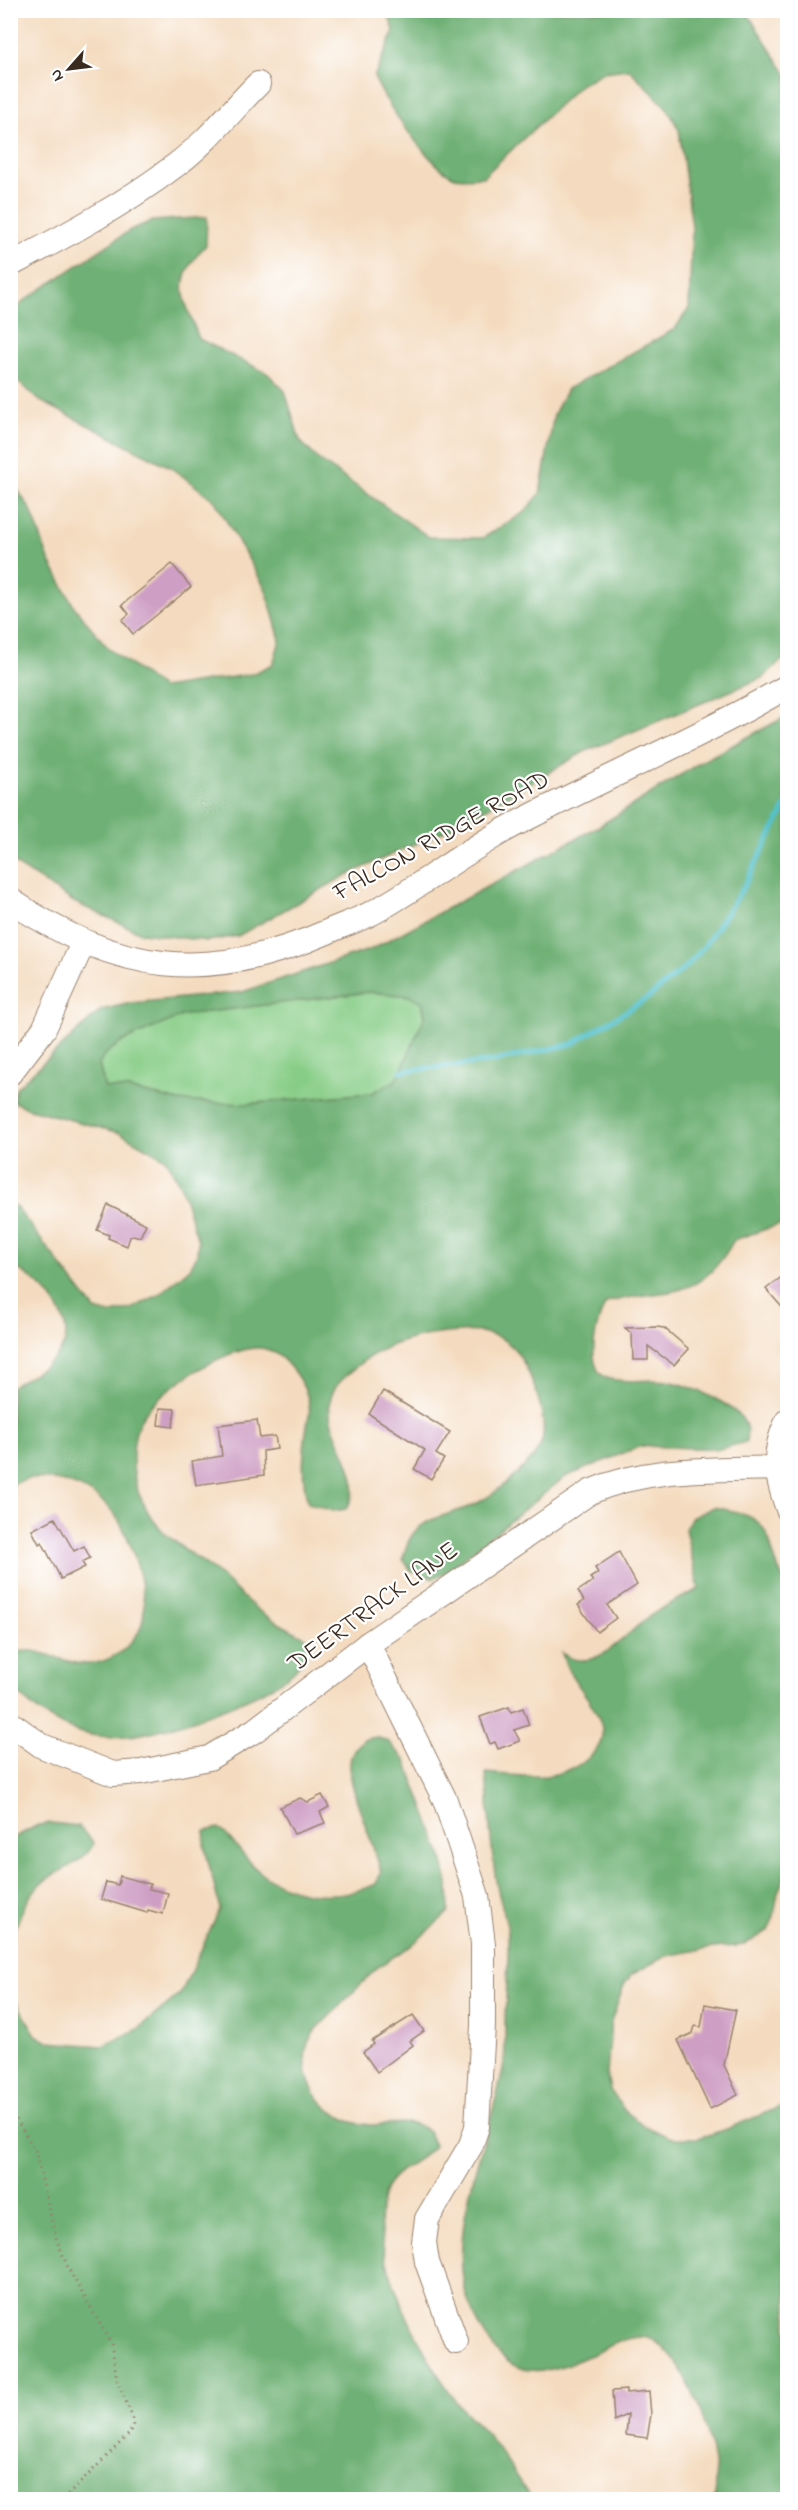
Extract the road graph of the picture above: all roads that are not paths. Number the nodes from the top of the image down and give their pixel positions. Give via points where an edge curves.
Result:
1 (258, 84) dead end
2 (10, 265) edge
3 (788, 686) edge
4 (10, 900) edge
5 (83, 943) junction
6 (10, 1073) edge
7 (788, 1420) edge
8 (777, 1468) junction
9 (788, 1509) edge
10 (368, 1644) junction
11 (10, 1724) edge
12 (456, 2342) dead end

1 - 2 street via 177,165 70,234
3 - 5 street, FALCON RIDGE ROAD via 512,827 448,862 380,909 294,946 246,960 190,966 139,960
4 - 5 street, FALCON RIDGE ROAD
5 - 6 street via 44,1029
7 - 8 street via 779,1437
8 - 9 street
8 - 10 street, DEERTRACK LANE via 654,1472 615,1481 590,1492 528,1532
10 - 11 street, DEERTRACK LANE via 254,1731 209,1758 183,1765 113,1774 42,1746
10 - 12 street via 445,1800 477,1896 482,1935 483,2026 477,2127 471,2145 427,2219 424,2242 427,2262

